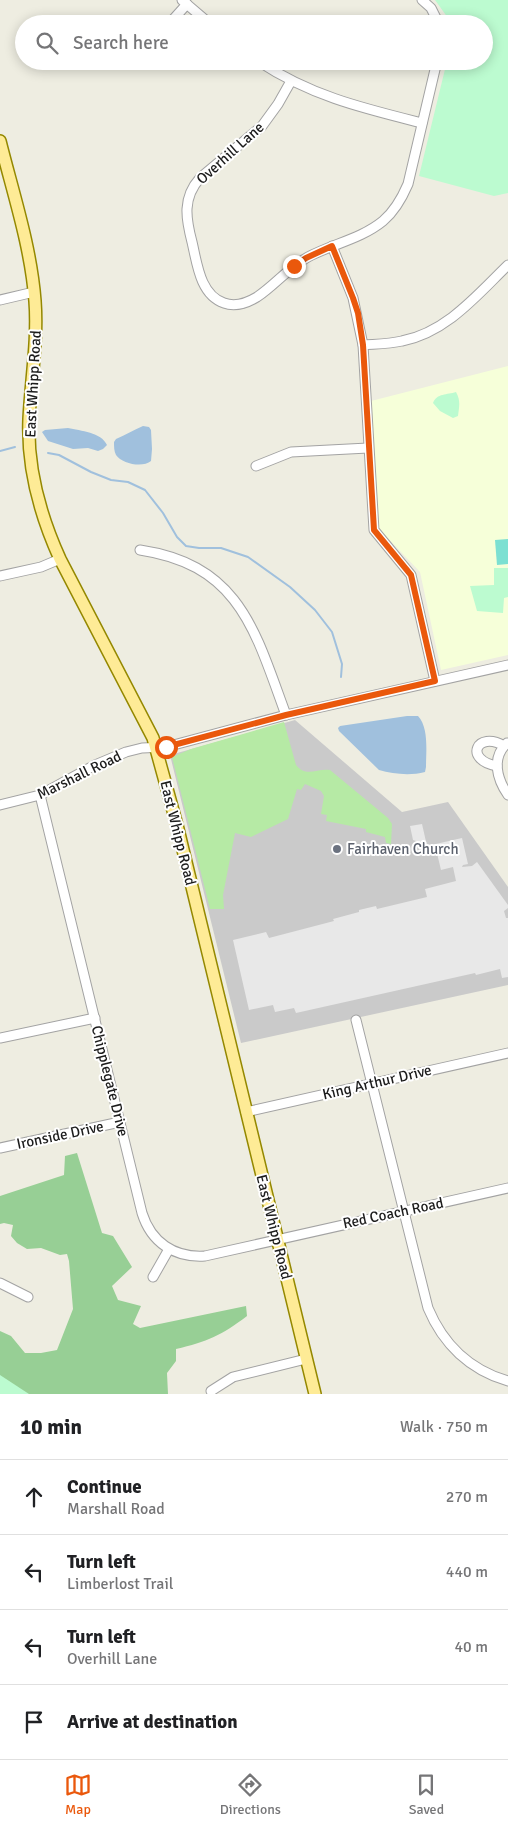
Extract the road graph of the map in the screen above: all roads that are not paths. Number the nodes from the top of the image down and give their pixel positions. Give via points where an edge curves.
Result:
1 (422, 0) edge
2 (184, 2) edge
3 (176, 15) edge
4 (199, 15) edge
5 (434, 15) edge
6 (273, 70) edge
7 (436, 70) edge
8 (292, 81) junction
9 (422, 123) junction
10 (0, 141) edge
11 (4, 170) edge
12 (332, 246) junction
13 (508, 265) edge
14 (34, 292) junction
15 (0, 300) edge
16 (363, 345) junction
17 (368, 448) junction
18 (256, 466) dead end
19 (140, 550) dead end
20 (60, 559) junction
21 (0, 576) edge
22 (508, 665) edge
23 (435, 681) junction
24 (286, 715) junction
25 (506, 744) edge
26 (156, 747) junction
27 (497, 766) junction
28 (40, 795) junction
29 (508, 795) edge
30 (0, 805) edge
31 (95, 1018) junction
32 (356, 1020) dead end
33 (0, 1038) edge
34 (508, 1053) edge
35 (372, 1084) junction
36 (246, 1112) junction
37 (120, 1122) junction
38 (0, 1148) edge
39 (508, 1188) edge
40 (403, 1211) junction
41 (277, 1238) junction
42 (169, 1249) junction
43 (153, 1277) dead end
44 (0, 1283) edge
45 (28, 1298) dead end
46 (306, 1359) junction
47 (508, 1380) edge
48 (211, 1391) dead end
49 (315, 1394) edge

1 - 5 street
2 - 3 street
2 - 4 street
6 - 8 street
7 - 9 street, Overhill Lane
8 - 9 street via 350,105
8 - 12 street, Overhill Lane via 262,126 193,187 186,210 201,278 210,294 232,305 252,300 294,266
9 - 12 street, Overhill Lane via 408,184 396,207 371,230
10 - 11 main road, East Whipp Road
11 - 14 main road, East Whipp Road via 29,256
12 - 16 street via 358,313
13 - 16 street via 464,308 427,333 403,341
14 - 15 street
14 - 20 main road, East Whipp Road via 36,335 29,419 31,460 43,515
16 - 17 street
17 - 18 street via 291,452
17 - 23 street via 374,530 411,575
19 - 24 street via 164,554 192,565 214,579 234,600 253,630
20 - 21 street via 41,567
20 - 26 main road, East Whipp Road
22 - 23 street, Marshall Road
23 - 24 street, Marshall Road
24 - 26 street, Marshall Road via 199,739
25 - 27 street
25 - 27 street via 489,740 482,743 478,751 484,763
26 - 28 street, Marshall Road via 110,758
26 - 36 main road, East Whipp Road
27 - 29 street via 499,780
28 - 30 street, Marshall Road
28 - 31 street, Chipplegate Drive
31 - 33 street
31 - 37 street, Chipplegate Drive
32 - 35 street
34 - 35 street, King Arthur Drive
35 - 36 street, King Arthur Drive
35 - 40 street
36 - 41 main road, East Whipp Road
37 - 38 street, Ironside Drive
37 - 42 street, Chipplegate Drive via 145,1221 156,1239
39 - 40 street, Red Coach Road
40 - 41 street, Red Coach Road
40 - 47 street via 424,1296 440,1332 465,1359 489,1374
41 - 42 street, Chipplegate Drive via 205,1256 184,1255
41 - 46 main road, East Whipp Road
42 - 43 street
44 - 45 street
46 - 48 street via 233,1377
46 - 49 main road, East Whipp Road

